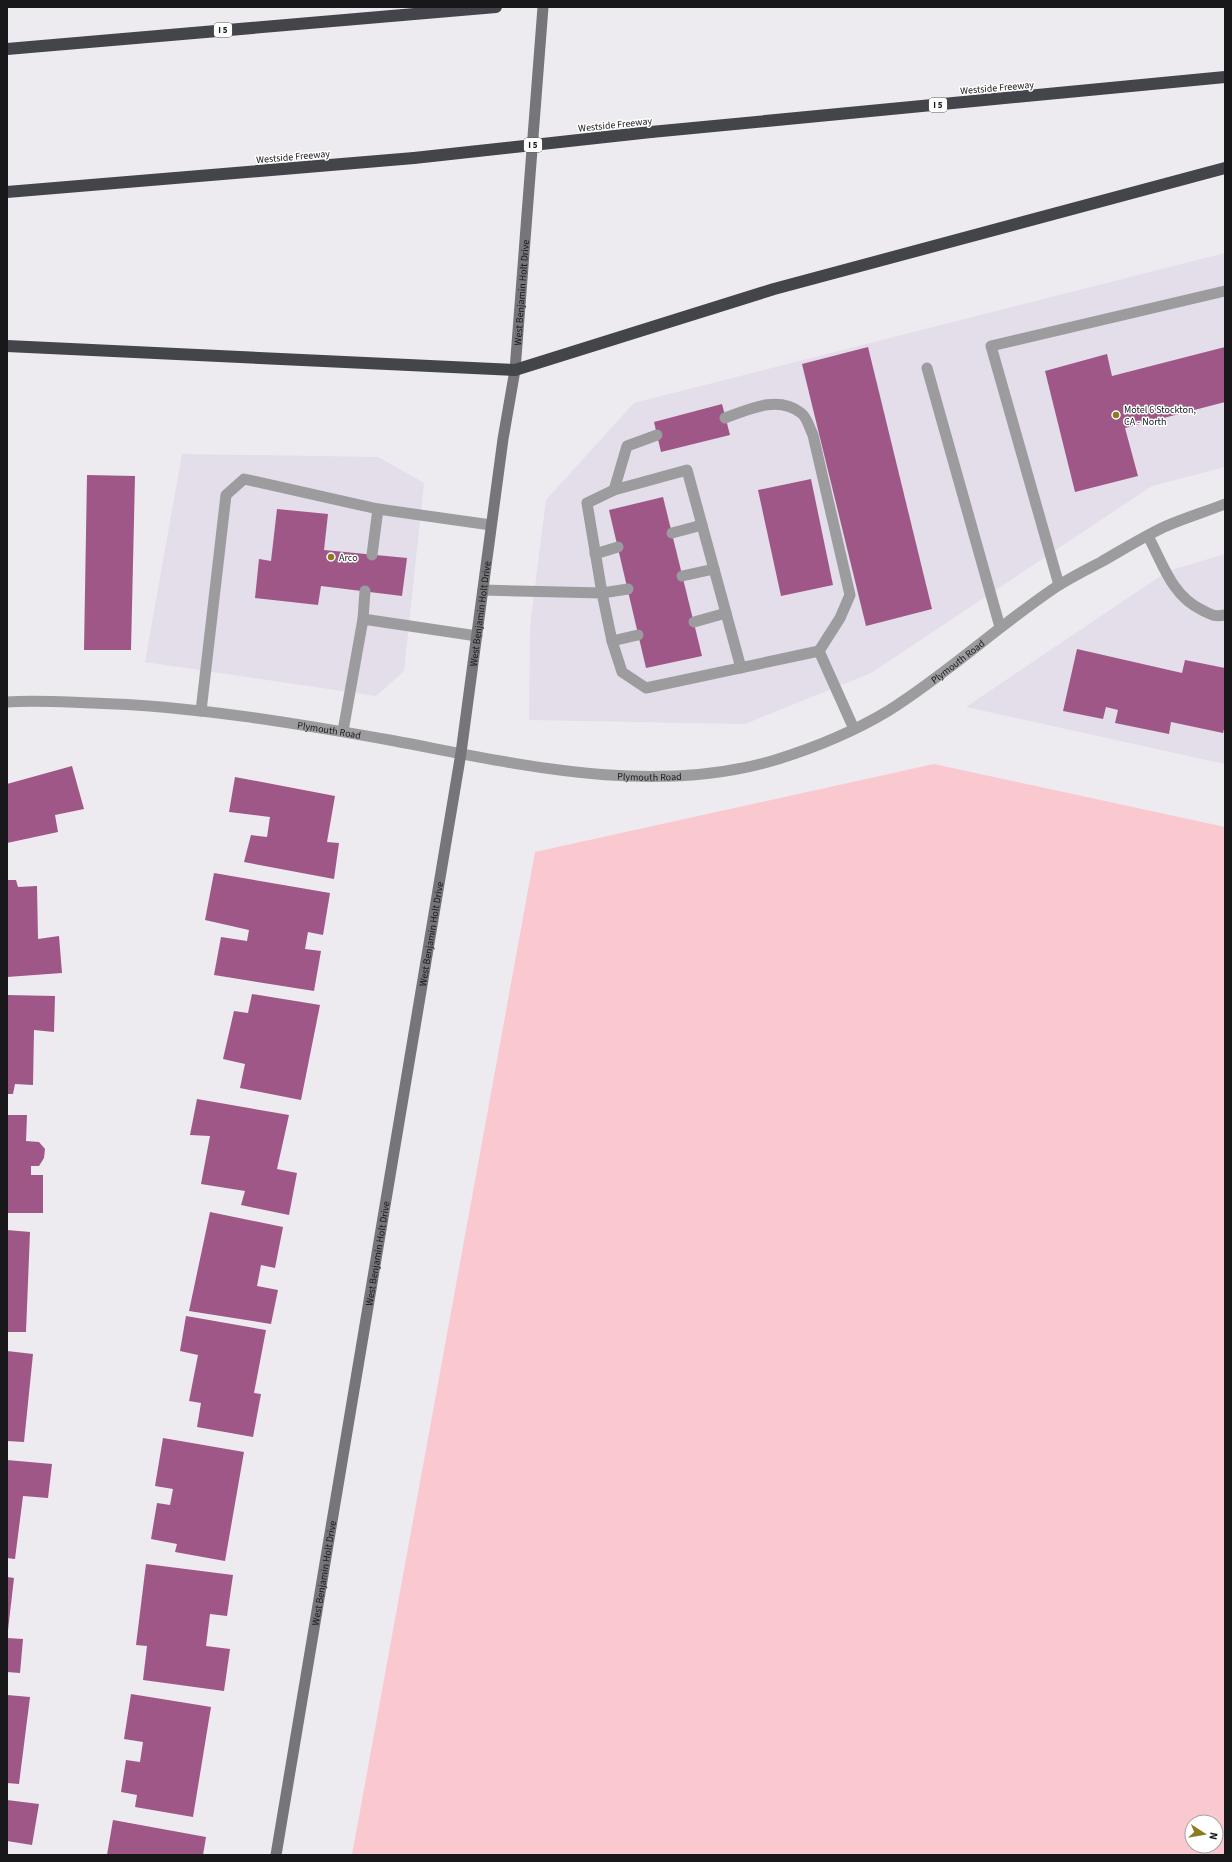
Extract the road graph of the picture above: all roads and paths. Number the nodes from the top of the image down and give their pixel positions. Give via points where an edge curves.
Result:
1 (496, 7) edge
2 (543, 7) edge
3 (7, 49) edge
4 (1225, 77) edge
5 (1225, 168) edge
6 (7, 192) edge
7 (1225, 291) edge
8 (7, 346) edge
9 (927, 368) dead end
10 (515, 370) junction
11 (725, 418) dead end
12 (657, 436) dead end
13 (614, 490) junction
14 (1225, 504) edge
15 (378, 510) junction
16 (492, 524) junction
17 (702, 525) junction
18 (672, 533) dead end
19 (1148, 536) junction
20 (618, 547) dead end
21 (595, 554) junction
22 (372, 555) dead end
23 (714, 569) junction
24 (682, 576) dead end
25 (1059, 585) junction
26 (628, 588) dead end
27 (483, 590) junction
28 (365, 591) dead end
29 (602, 593) junction
30 (726, 613) junction
31 (1225, 615) edge
32 (364, 619) junction
33 (694, 622) dead end
34 (1000, 627) junction
35 (638, 634) dead end
36 (477, 636) junction
37 (612, 641) junction
38 (819, 651) junction
39 (741, 668) junction
40 (7, 702) edge
41 (201, 711) junction
42 (854, 730) junction
43 (343, 732) junction
44 (461, 753) junction
45 (276, 1855) edge

1 - 3 highway, I 5
2 - 10 main road, West Benjamin Holt Drive
4 - 6 highway, Westside Freeway / I 5, bridge via 651,132 414,158
5 - 10 highway via 774,289
7 - 25 street via 991,346
8 - 10 highway
9 - 34 street
10 - 16 main road, West Benjamin Holt Drive
11 - 38 street via 758,406 784,404 802,414 813,435 850,596 840,618
12 - 13 street via 627,446
13 - 17 street via 687,470
13 - 21 street via 587,504
14 - 19 street, Plymouth Road via 1164,527
15 - 16 street
15 - 22 street
15 - 41 street via 244,479 226,494
16 - 27 main road, West Benjamin Holt Drive
17 - 18 street
17 - 23 street
19 - 25 street, Plymouth Road
19 - 31 street via 1178,593 1190,604 1216,617
20 - 21 street
21 - 29 street
23 - 24 street
23 - 30 street
25 - 34 street, Plymouth Road
26 - 29 street
27 - 29 street
27 - 36 main road, West Benjamin Holt Drive
28 - 32 street
29 - 37 street
30 - 33 street
30 - 39 street
32 - 36 street
32 - 43 street
34 - 42 street, Plymouth Road via 921,689
35 - 37 street
36 - 44 main road, West Benjamin Holt Drive
37 - 39 street via 622,672 646,688
38 - 39 street
38 - 42 street
40 - 41 street, Plymouth Road via 141,704
41 - 43 street, Plymouth Road via 275,719
42 - 44 street, Plymouth Road via 774,760 725,771 676,776 628,777 580,772
43 - 44 street, Plymouth Road
44 - 45 main road, West Benjamin Holt Drive

